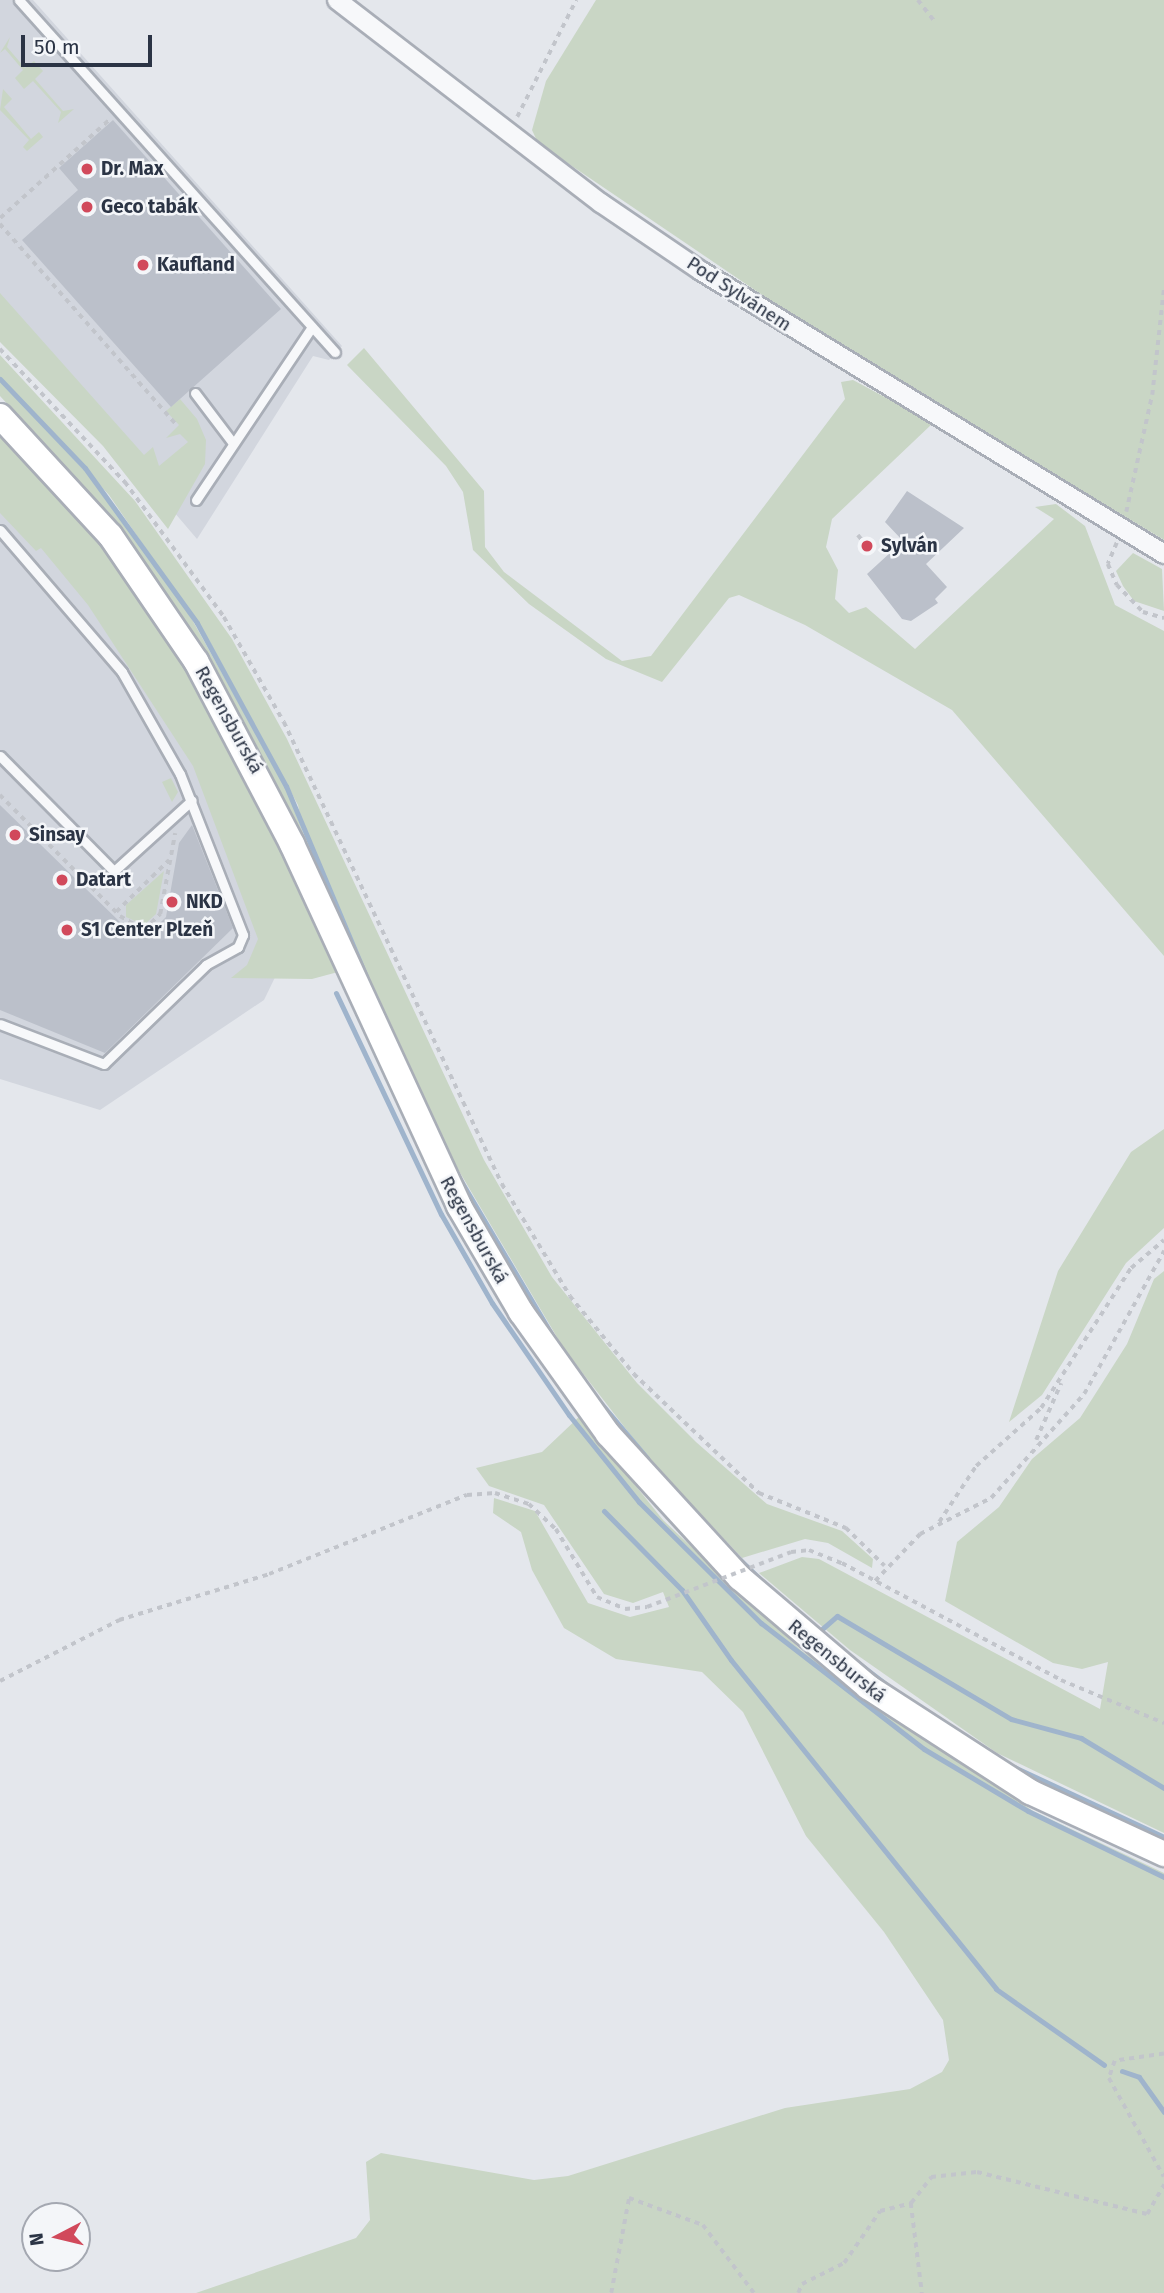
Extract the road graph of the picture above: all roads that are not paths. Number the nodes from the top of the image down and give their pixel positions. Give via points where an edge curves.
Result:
1 (19, 0) edge
2 (337, 0) edge
3 (313, 327) junction
4 (335, 352) dead end
5 (195, 393) dead end
6 (0, 416) edge
7 (233, 443) junction
8 (196, 500) dead end
9 (0, 530) edge
10 (1164, 554) edge
11 (0, 756) edge
12 (192, 800) junction
13 (0, 1024) edge
14 (1164, 1854) edge

1 - 3 lane
2 - 10 street, Pod Sylvánem via 701,271 956,421 1123,533
3 - 4 lane
3 - 7 lane
5 - 7 lane
6 - 14 main road, Regensburská via 110,535 197,661 288,835 459,1206 521,1312 608,1434 740,1578 868,1687 1030,1792
7 - 8 lane
9 - 12 lane via 122,672
11 - 12 lane via 114,871
12 - 13 lane via 242,929 238,947 206,965 102,1065

